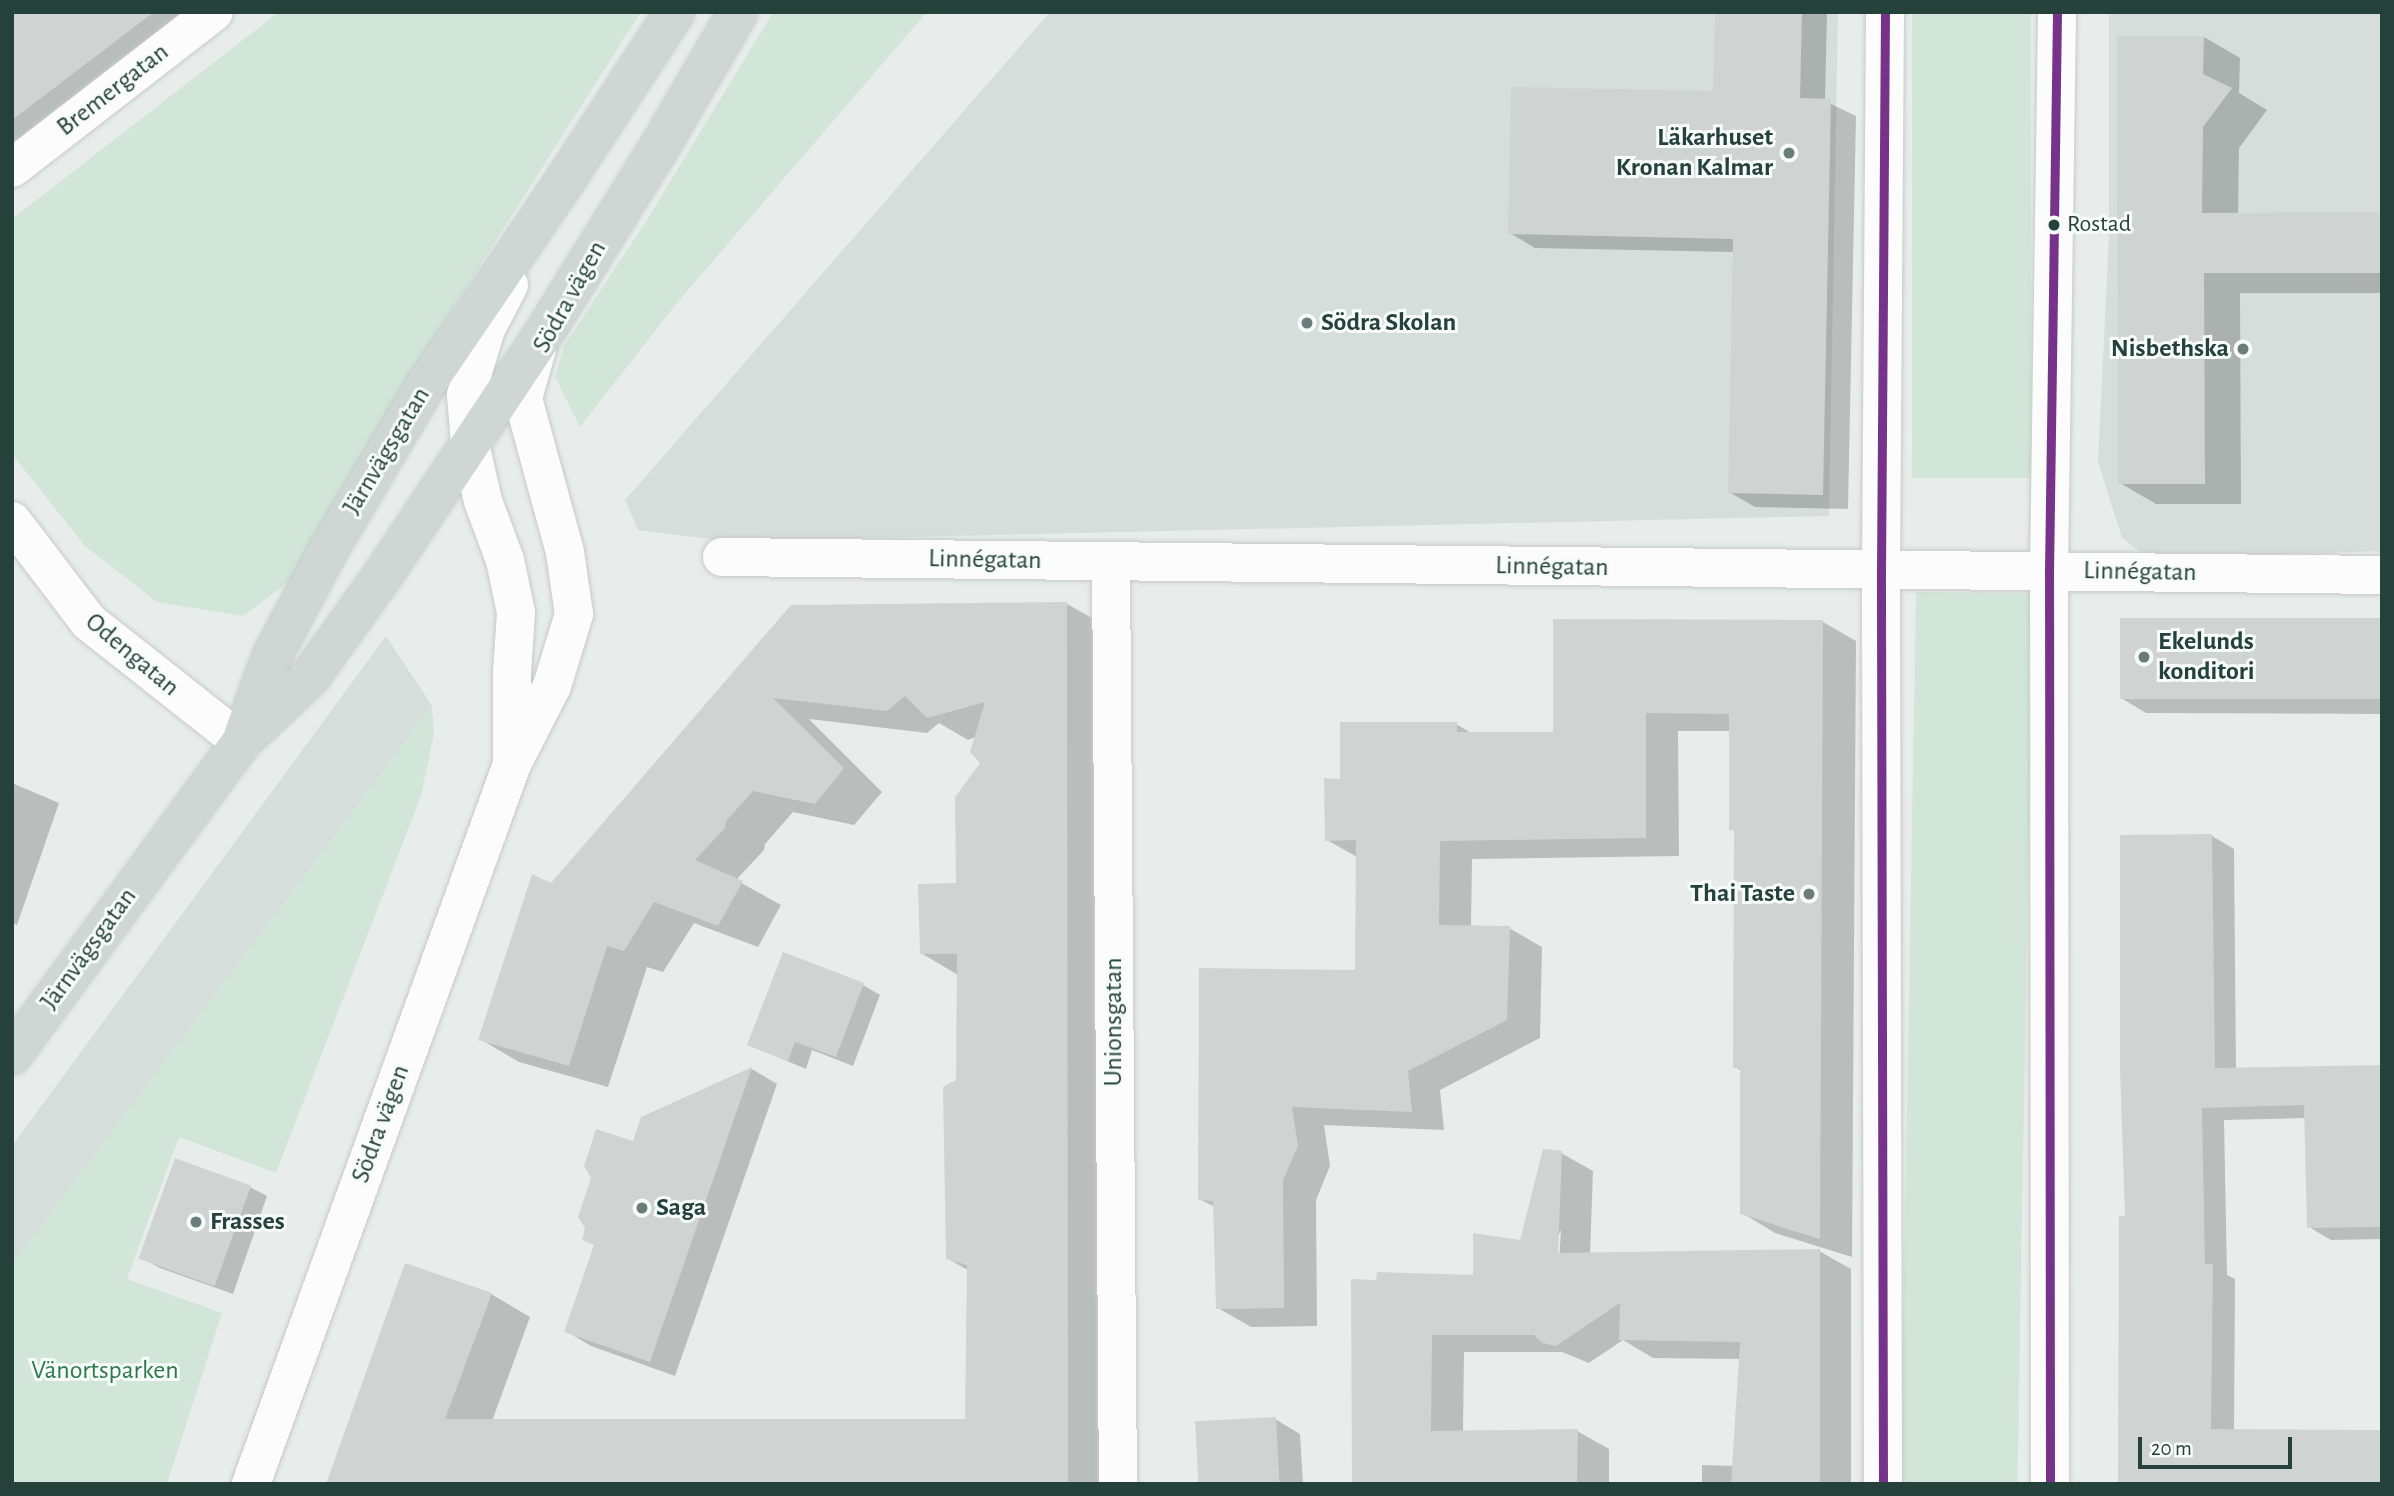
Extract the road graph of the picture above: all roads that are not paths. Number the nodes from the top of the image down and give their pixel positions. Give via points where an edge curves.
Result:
1 (214, 12) edge
2 (675, 12) edge
3 (738, 12) edge
4 (1885, 12) edge
5 (2057, 12) edge
6 (12, 169) edge
7 (566, 179) junction
8 (541, 338) junction
9 (470, 444) junction
10 (12, 521) edge
11 (722, 557) dead end
12 (1111, 561) junction
13 (1881, 571) junction
14 (2049, 572) junction
15 (2382, 575) edge
16 (241, 742) junction
17 (512, 764) junction
18 (12, 1055) edge
19 (251, 1484) edge
20 (1118, 1484) edge
21 (1883, 1484) edge
22 (2050, 1484) edge

1 - 6 street, Bremergatan
2 - 7 main road, Södra vägen
3 - 8 main road, Södra vägen
4 - 13 street
5 - 14 street
7 - 9 street, Södra vägen via 486,329 466,395
7 - 16 main road, Järnvägsgatan via 427,383 330,547 272,656
8 - 9 main road, Järnvägsgatan
8 - 17 street, Södra vägen via 523,398 565,552 574,614 552,686
9 - 16 main road, Järnvägsgatan via 310,677
9 - 17 street, Södra vägen via 516,612
10 - 16 street, Odengatan via 89,622
11 - 12 street, Linnégatan
12 - 13 street, Linnégatan
12 - 20 street, Unionsgatan
13 - 14 street, Linnégatan
13 - 21 street
14 - 15 street, Linnégatan
14 - 22 street
16 - 18 main road, Järnvägsgatan
17 - 19 street, Södra vägen

